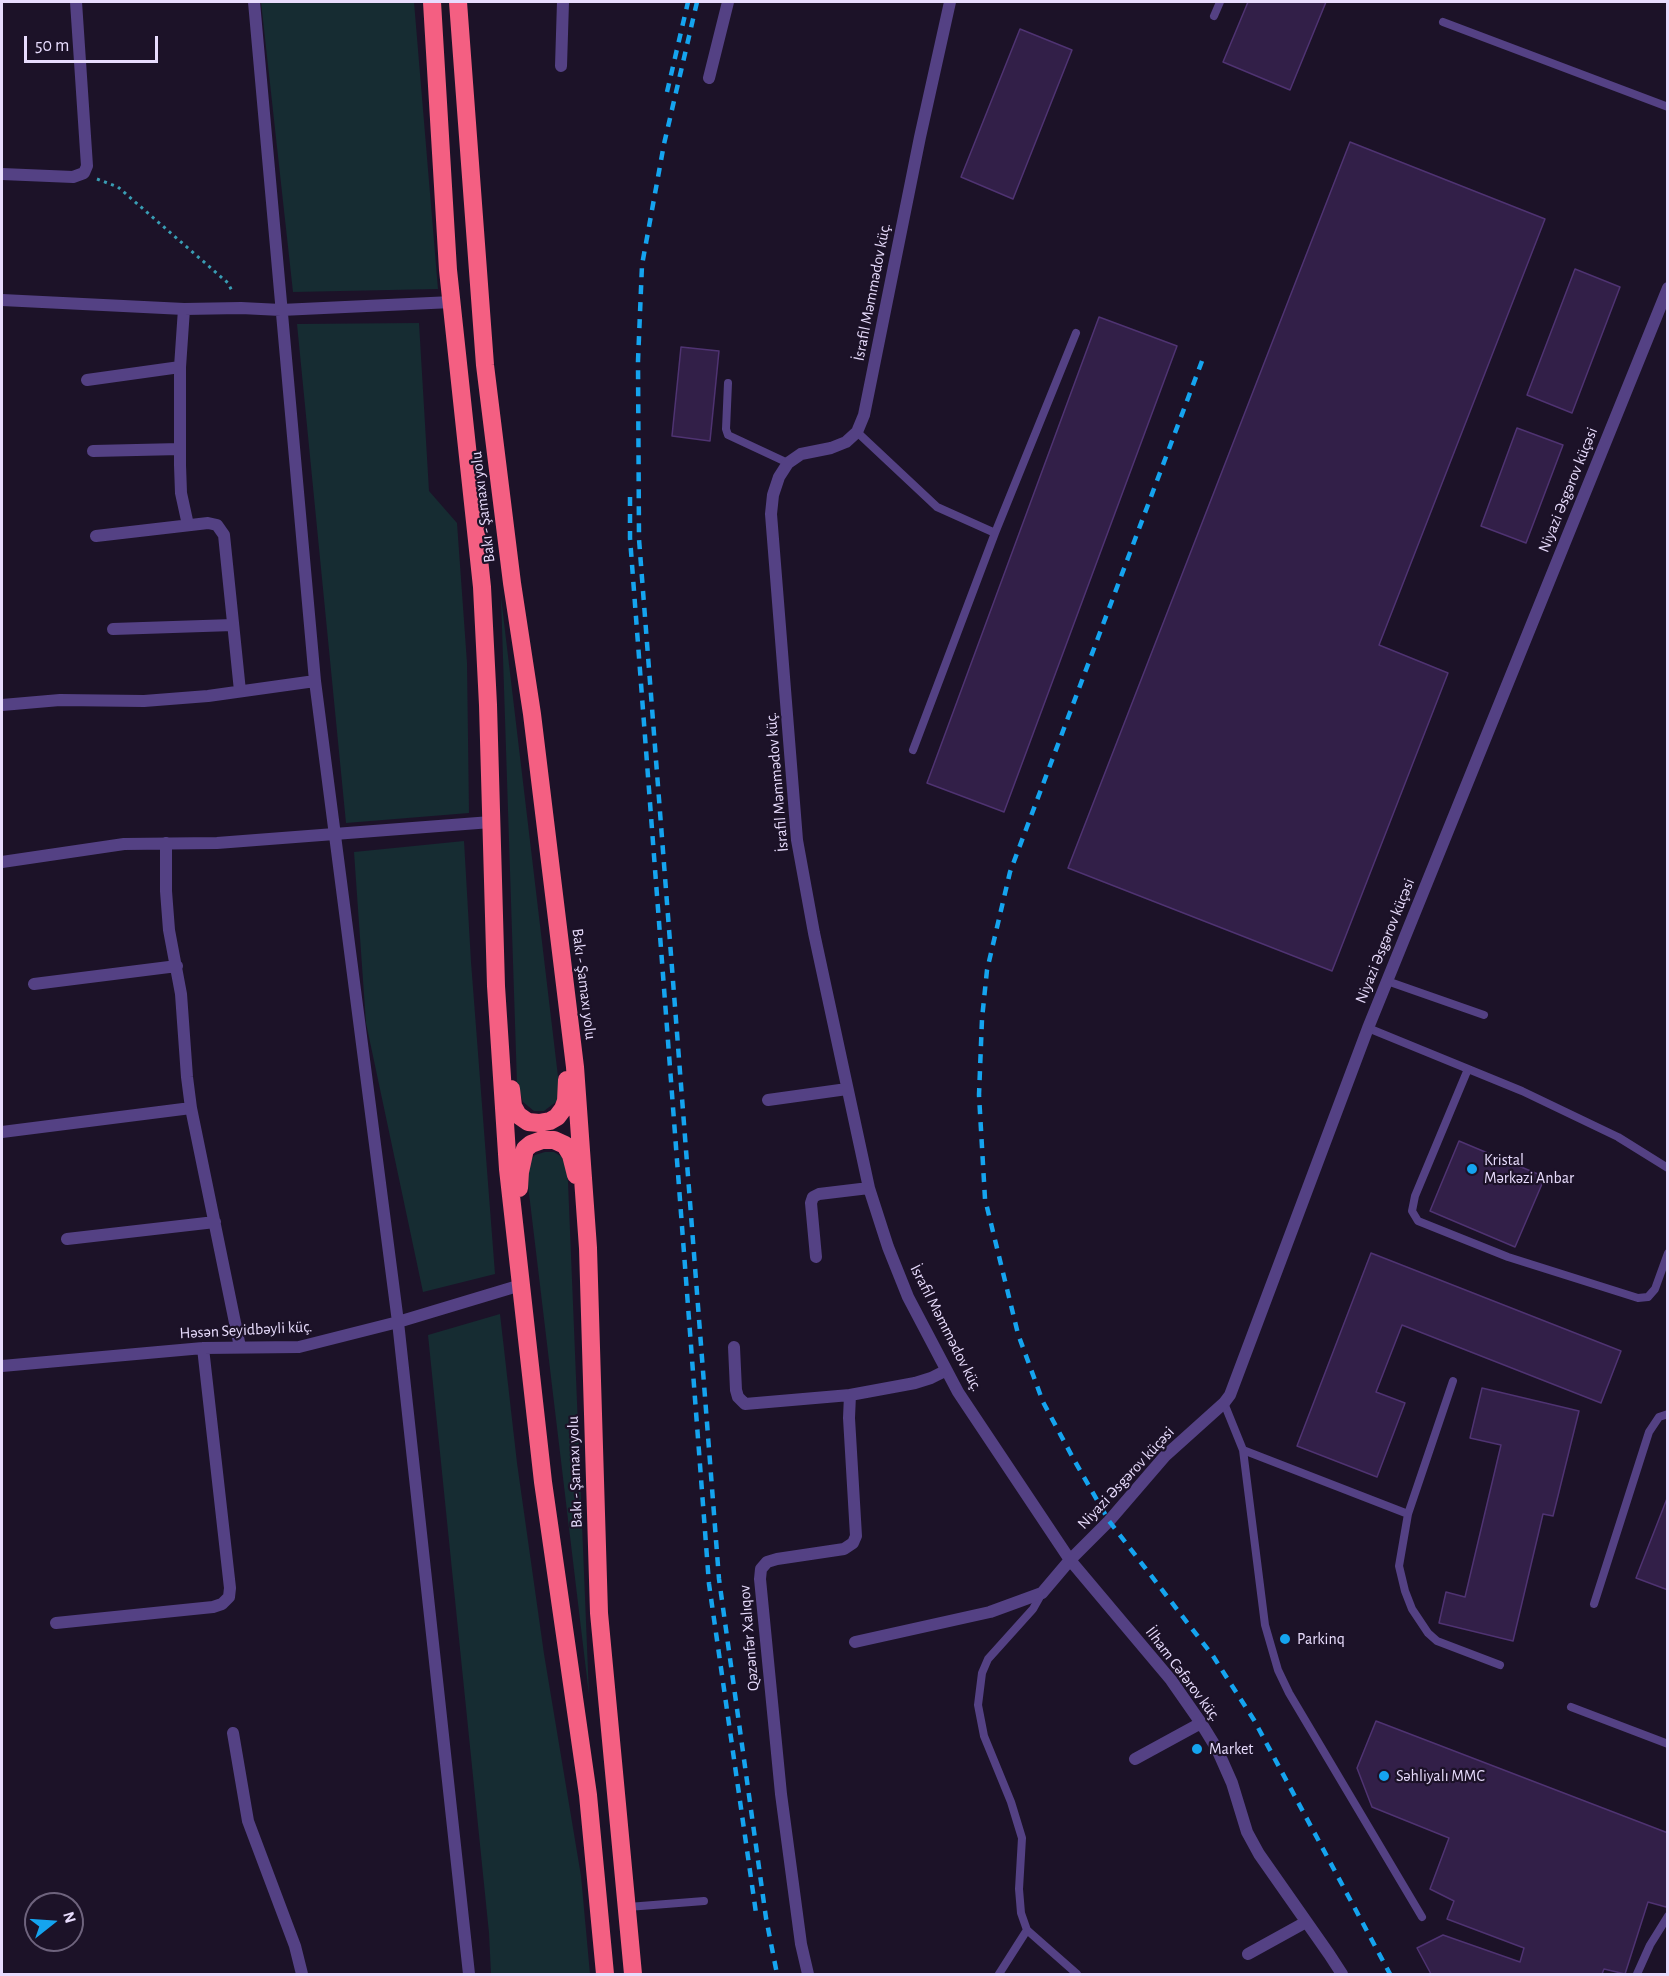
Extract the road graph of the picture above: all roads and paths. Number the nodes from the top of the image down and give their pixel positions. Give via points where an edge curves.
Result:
1 (76, 2) edge
2 (254, 2) edge
3 (432, 2) edge
4 (458, 2) edge
5 (563, 2) edge
6 (729, 2) edge
7 (950, 2) edge
8 (1220, 2) edge
9 (1214, 16) dead end
10 (1443, 22) dead end
11 (561, 66) dead end
12 (709, 78) dead end
13 (1668, 107) edge
14 (84, 173) junction
15 (2, 174) edge
16 (1668, 288) edge
17 (2, 300) edge
18 (452, 303) junction
19 (241, 308) junction
20 (184, 309) junction
21 (281, 310) junction
22 (1076, 333) dead end
23 (180, 367) junction
24 (87, 380) dead end
25 (728, 383) dead end
26 (857, 432) junction
27 (180, 449) junction
28 (93, 451) dead end
29 (788, 463) junction
30 (188, 525) junction
31 (995, 533) junction
32 (96, 536) dead end
33 (233, 625) junction
34 (113, 629) dead end
35 (315, 681) junction
36 (240, 691) junction
37 (2, 705) edge
38 (913, 750) dead end
39 (491, 822) junction
40 (335, 834) junction
41 (166, 843) junction
42 (2, 862) edge
43 (177, 966) junction
44 (1387, 981) junction
45 (34, 984) dead end
46 (496, 986) junction
47 (565, 987) junction
48 (1484, 1015) dead end
49 (1368, 1028) junction
50 (1468, 1069) junction
51 (848, 1089) junction
52 (768, 1100) dead end
53 (190, 1108) junction
54 (2, 1132) edge
55 (1668, 1168) edge
56 (869, 1188) junction
57 (215, 1222) junction
58 (67, 1239) dead end
59 (588, 1248) junction
60 (1668, 1253) edge
61 (518, 1256) junction
62 (816, 1257) dead end
63 (521, 1285) junction
64 (398, 1322) junction
65 (240, 1347) junction
66 (734, 1347) dead end
67 (203, 1348) junction
68 (2, 1366) edge
69 (945, 1371) junction
70 (1453, 1381) dead end
71 (850, 1395) junction
72 (1224, 1403) junction
73 (1668, 1414) edge
74 (1243, 1450) junction
75 (1408, 1514) junction
76 (1070, 1560) junction
77 (1042, 1593) junction
78 (1594, 1604) dead end
79 (56, 1623) dead end
80 (855, 1642) dead end
81 (1500, 1665) dead end
82 (1570, 1707) dead end
83 (1201, 1723) junction
84 (233, 1733) dead end
85 (1668, 1744) edge
86 (1135, 1759) dead end
87 (704, 1901) dead end
88 (628, 1907) junction
89 (1668, 1916) edge
90 (1422, 1917) dead end
91 (1306, 1922) junction
92 (1027, 1930) junction
93 (1248, 1954) dead end
94 (303, 1974) edge
95 (470, 1974) edge
96 (605, 1974) edge
97 (633, 1974) edge
98 (808, 1974) edge
99 (999, 1974) edge
100 (1077, 1974) edge
101 (1342, 1974) edge
102 (1637, 1974) edge

1 - 14 street via 87,166
2 - 21 street
3 - 18 highway, Bakı - Şamaxı yolu
4 - 47 highway, Bakı - Şamaxı yolu via 485,365
5 - 11 street
6 - 12 street
7 - 26 street, İsrafil Məmmədov küç. via 864,415
8 - 9 lane
10 - 13 lane
14 - 15 street via 73,177
14 - 19 path via 118,188 228,284
16 - 44 street, Niyazi Əsgərov küçəsi
17 - 20 street
18 - 21 street
18 - 39 highway, Bakı - Şamaxı yolu via 482,587
19 - 20 street
19 - 21 street
20 - 23 street
21 - 35 street
22 - 31 lane
23 - 24 street
23 - 27 street
25 - 29 lane via 728,435
26 - 29 street via 846,442 801,454
26 - 31 lane via 937,507
27 - 28 street
27 - 30 street via 181,493
29 - 51 street, İsrafil Məmmədov küç. via 779,477 771,514 797,840
30 - 32 street
30 - 33 street via 217,525 224,536
31 - 38 lane
33 - 34 street
33 - 36 street
35 - 36 street
35 - 40 street
36 - 37 street via 144,701 60,700
39 - 40 street
39 - 46 highway, Bakı - Şamaxı yolu
40 - 41 street
40 - 64 street
41 - 42 street via 124,844
41 - 43 street via 168,910
43 - 45 street
43 - 53 street
44 - 48 lane
44 - 49 street, Niyazi Əsgərov küçəsi
46 - 47 highway via 513,1106 528,1122 539,1124 557,1117 566,1101
46 - 61 highway, Bakı - Şamaxı yolu
47 - 59 highway, Bakı - Şamaxı yolu
49 - 50 lane
49 - 72 street, Niyazi Əsgərov küçəsi via 1236,1383
50 - 55 lane via 1618,1137
50 - 60 lane via 1415,1196 1412,1211 1418,1221 1508,1257 1638,1298 1648,1297 1655,1289
51 - 52 street
51 - 56 street, İsrafil Məmmədov küç.
53 - 54 street
53 - 57 street
56 - 62 street via 813,1197
56 - 69 street, İsrafil Məmmədov küç. via 908,1297
57 - 58 street
57 - 65 street
59 - 61 highway via 571,1155 565,1145 542,1140 525,1149 522,1158
59 - 88 highway, Bakı - Şamaxı yolu via 599,1613
61 - 63 highway, Bakı - Şamaxı yolu
63 - 64 street, Həsən Seyidbəyli küç.
63 - 96 highway, Bakı - Şamaxı yolu via 543,1482 588,1795
64 - 65 street, Həsən Seyidbəyli küç. via 313,1345
64 - 95 street
65 - 67 street, Həsən Seyidbəyli küç.
66 - 71 street via 736,1390 745,1404
67 - 68 street, Həsən Seyidbəyli küç.
67 - 79 street via 229,1598 213,1607
69 - 71 street via 915,1383
69 - 76 street, İsrafil Məmmədov küç.
70 - 75 lane
71 - 98 street, Qəzənfər Xalıqov via 854,1543 844,1549 767,1562 760,1579 781,1794
72 - 74 lane
72 - 76 street, Niyazi Əsgərov küçəsi via 1165,1456
73 - 78 lane via 1659,1417 1649,1432
74 - 75 lane
74 - 90 lane via 1264,1625 1278,1670
75 - 81 lane via 1399,1566 1412,1609 1437,1641
76 - 77 street, Niyazi Əsgərov küçəsi
76 - 83 street, İlham Cəfərov küç. via 1171,1680
77 - 80 street via 990,1612
77 - 92 lane via 1033,1609 987,1659 978,1705 984,1736 1022,1838 1020,1913
82 - 85 lane
83 - 86 street
83 - 91 street, İlham Cəfərov küç. via 1232,1783 1251,1839
84 - 94 street via 248,1821
87 - 88 lane
88 - 97 highway, Bakı - Şamaxı yolu
89 - 102 lane
91 - 93 street
91 - 101 street, İlham Cəfərov küç.
92 - 99 lane
92 - 100 lane

